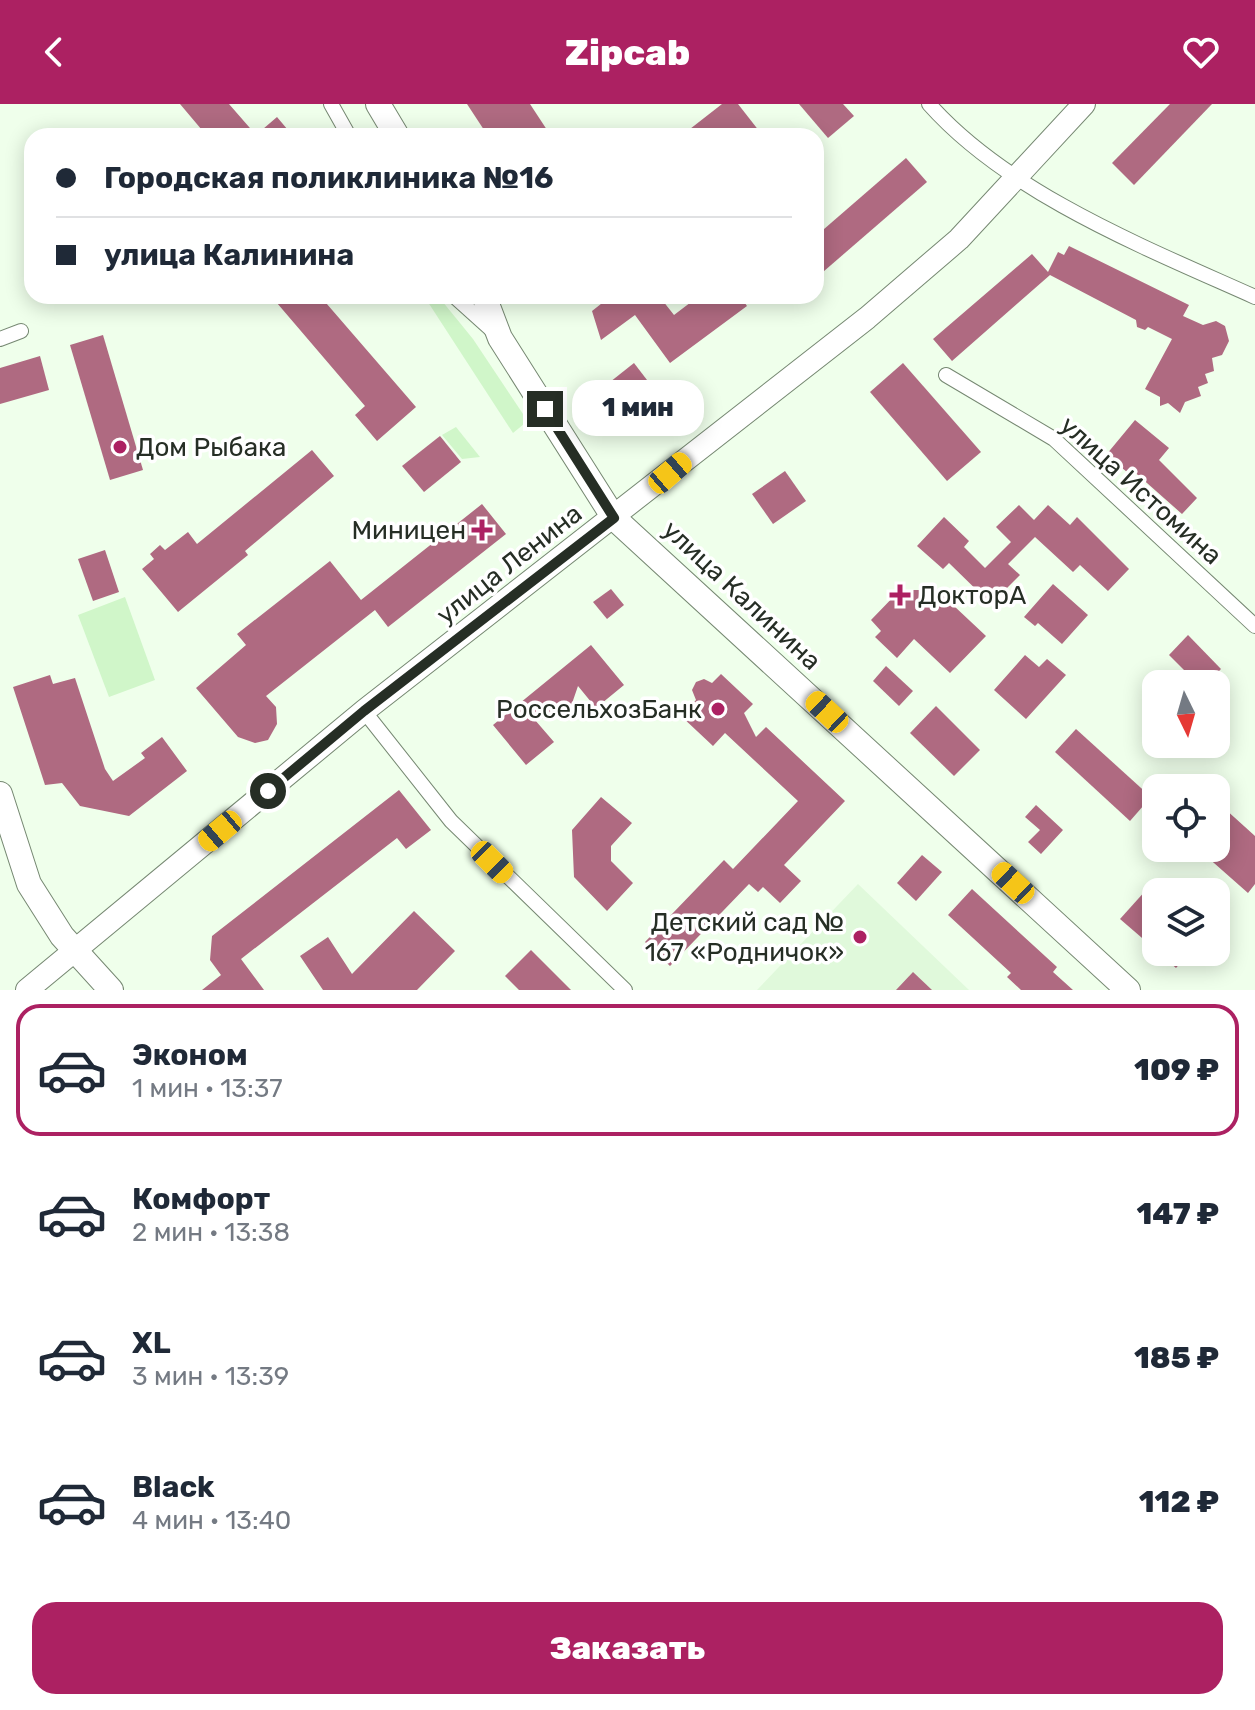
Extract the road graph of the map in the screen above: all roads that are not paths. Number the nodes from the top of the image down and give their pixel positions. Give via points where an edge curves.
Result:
1 (331, 104) edge
2 (378, 104) edge
3 (929, 104) edge
4 (1084, 104) edge
5 (344, 128) edge
6 (392, 128) edge
7 (1014, 178) junction
8 (1255, 297) edge
9 (463, 304) edge
10 (487, 304) edge
11 (21, 331) dead end
12 (500, 338) junction
13 (0, 339) edge
14 (946, 375) dead end
15 (614, 518) junction
16 (1255, 626) edge
17 (364, 711) junction
18 (0, 794) edge
19 (76, 951) junction
20 (27, 990) edge
21 (111, 990) edge
22 (625, 990) edge
23 (1128, 990) edge

1 - 5 street
2 - 6 main road
3 - 7 street
4 - 7 main road, улица Ленина
7 - 8 street
7 - 15 main road, улица Ленина via 959,239 890,298
9 - 12 street, улица Калинина
10 - 12 main road, улица Калинина
11 - 13 street
12 - 15 main road, улица Калинина
14 - 16 street, улица Истомина via 1054,439
15 - 17 main road, улица Ленина
15 - 23 main road, улица Калинина
17 - 19 main road, улица Ленина
17 - 22 street via 451,821
18 - 19 main road via 29,884
19 - 20 main road, улица Ленина
19 - 21 main road

